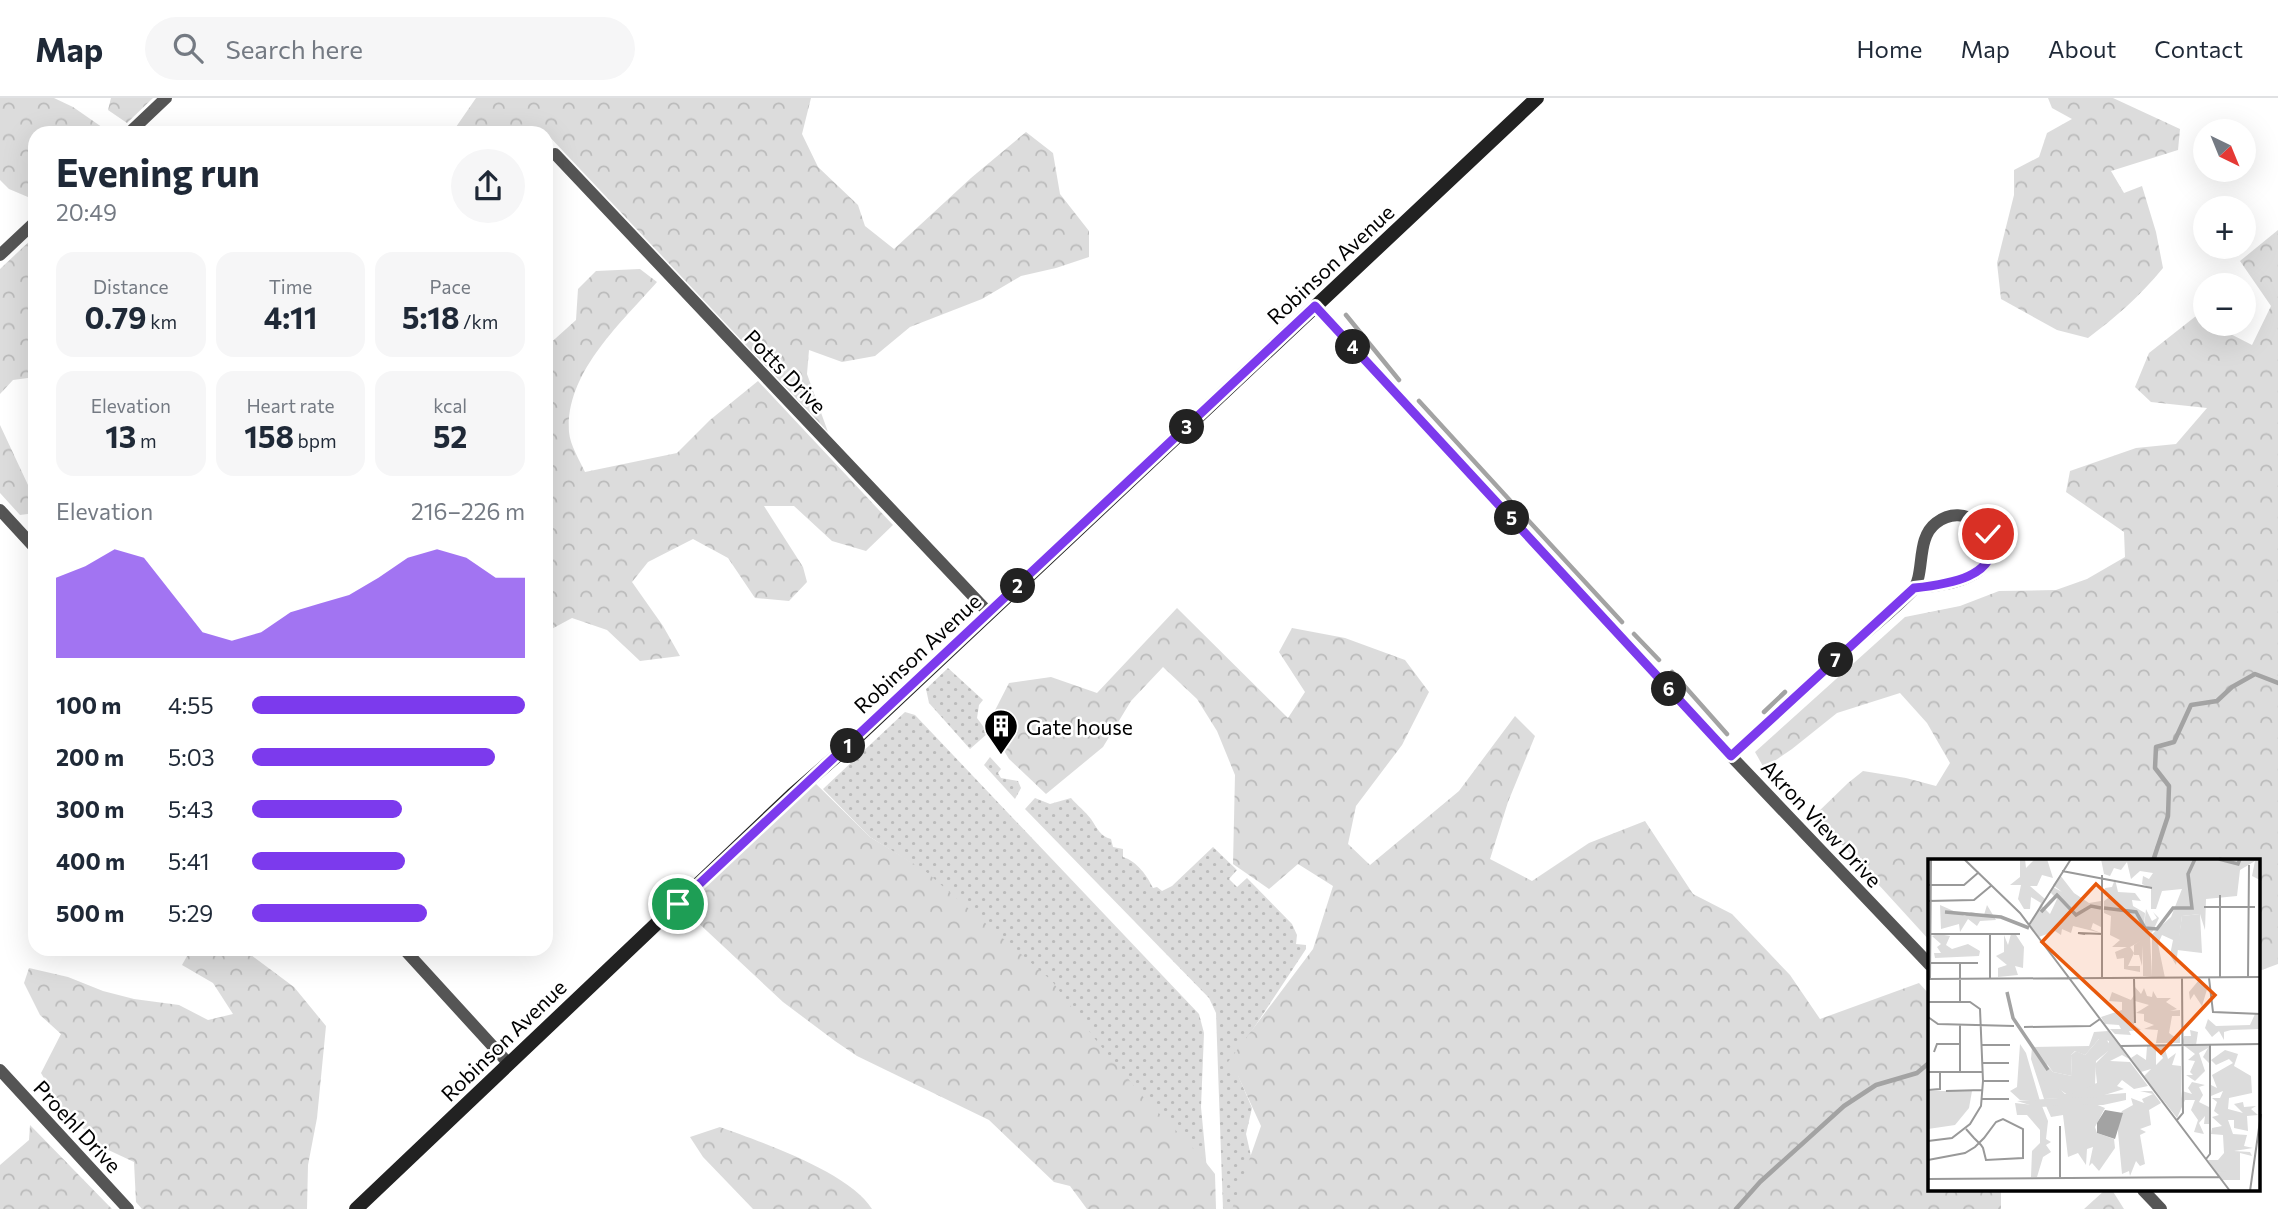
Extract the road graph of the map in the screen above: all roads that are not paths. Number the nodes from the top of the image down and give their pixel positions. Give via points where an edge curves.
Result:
1 (166, 98) edge
2 (1537, 98) edge
3 (136, 126) edge
4 (555, 154) dead end
5 (28, 229) edge
6 (0, 255) edge
7 (1315, 306) junction
8 (0, 510) edge
9 (28, 540) edge
10 (1914, 588) junction
11 (989, 613) junction
12 (1731, 756) junction
13 (410, 956) edge
14 (1928, 963) edge
15 (509, 1064) junction
16 (0, 1070) edge
17 (2145, 1192) edge
18 (128, 1209) edge
19 (356, 1209) edge
20 (2161, 1209) edge

1 - 3 street
2 - 7 main road, Robinson Avenue
4 - 11 street, Potts Drive
5 - 6 street
7 - 11 main road, Robinson Avenue
7 - 12 street, Akron View Drive
8 - 9 street
10 - 10 street via 1937,586 1979,570 1991,554 1988,534 1963,515 1937,522 1928,530
10 - 12 street
11 - 15 main road, Robinson Avenue
12 - 14 street, Akron View Drive
13 - 15 street
15 - 19 main road, Robinson Avenue
16 - 18 street, Proehl Drive
17 - 20 street

